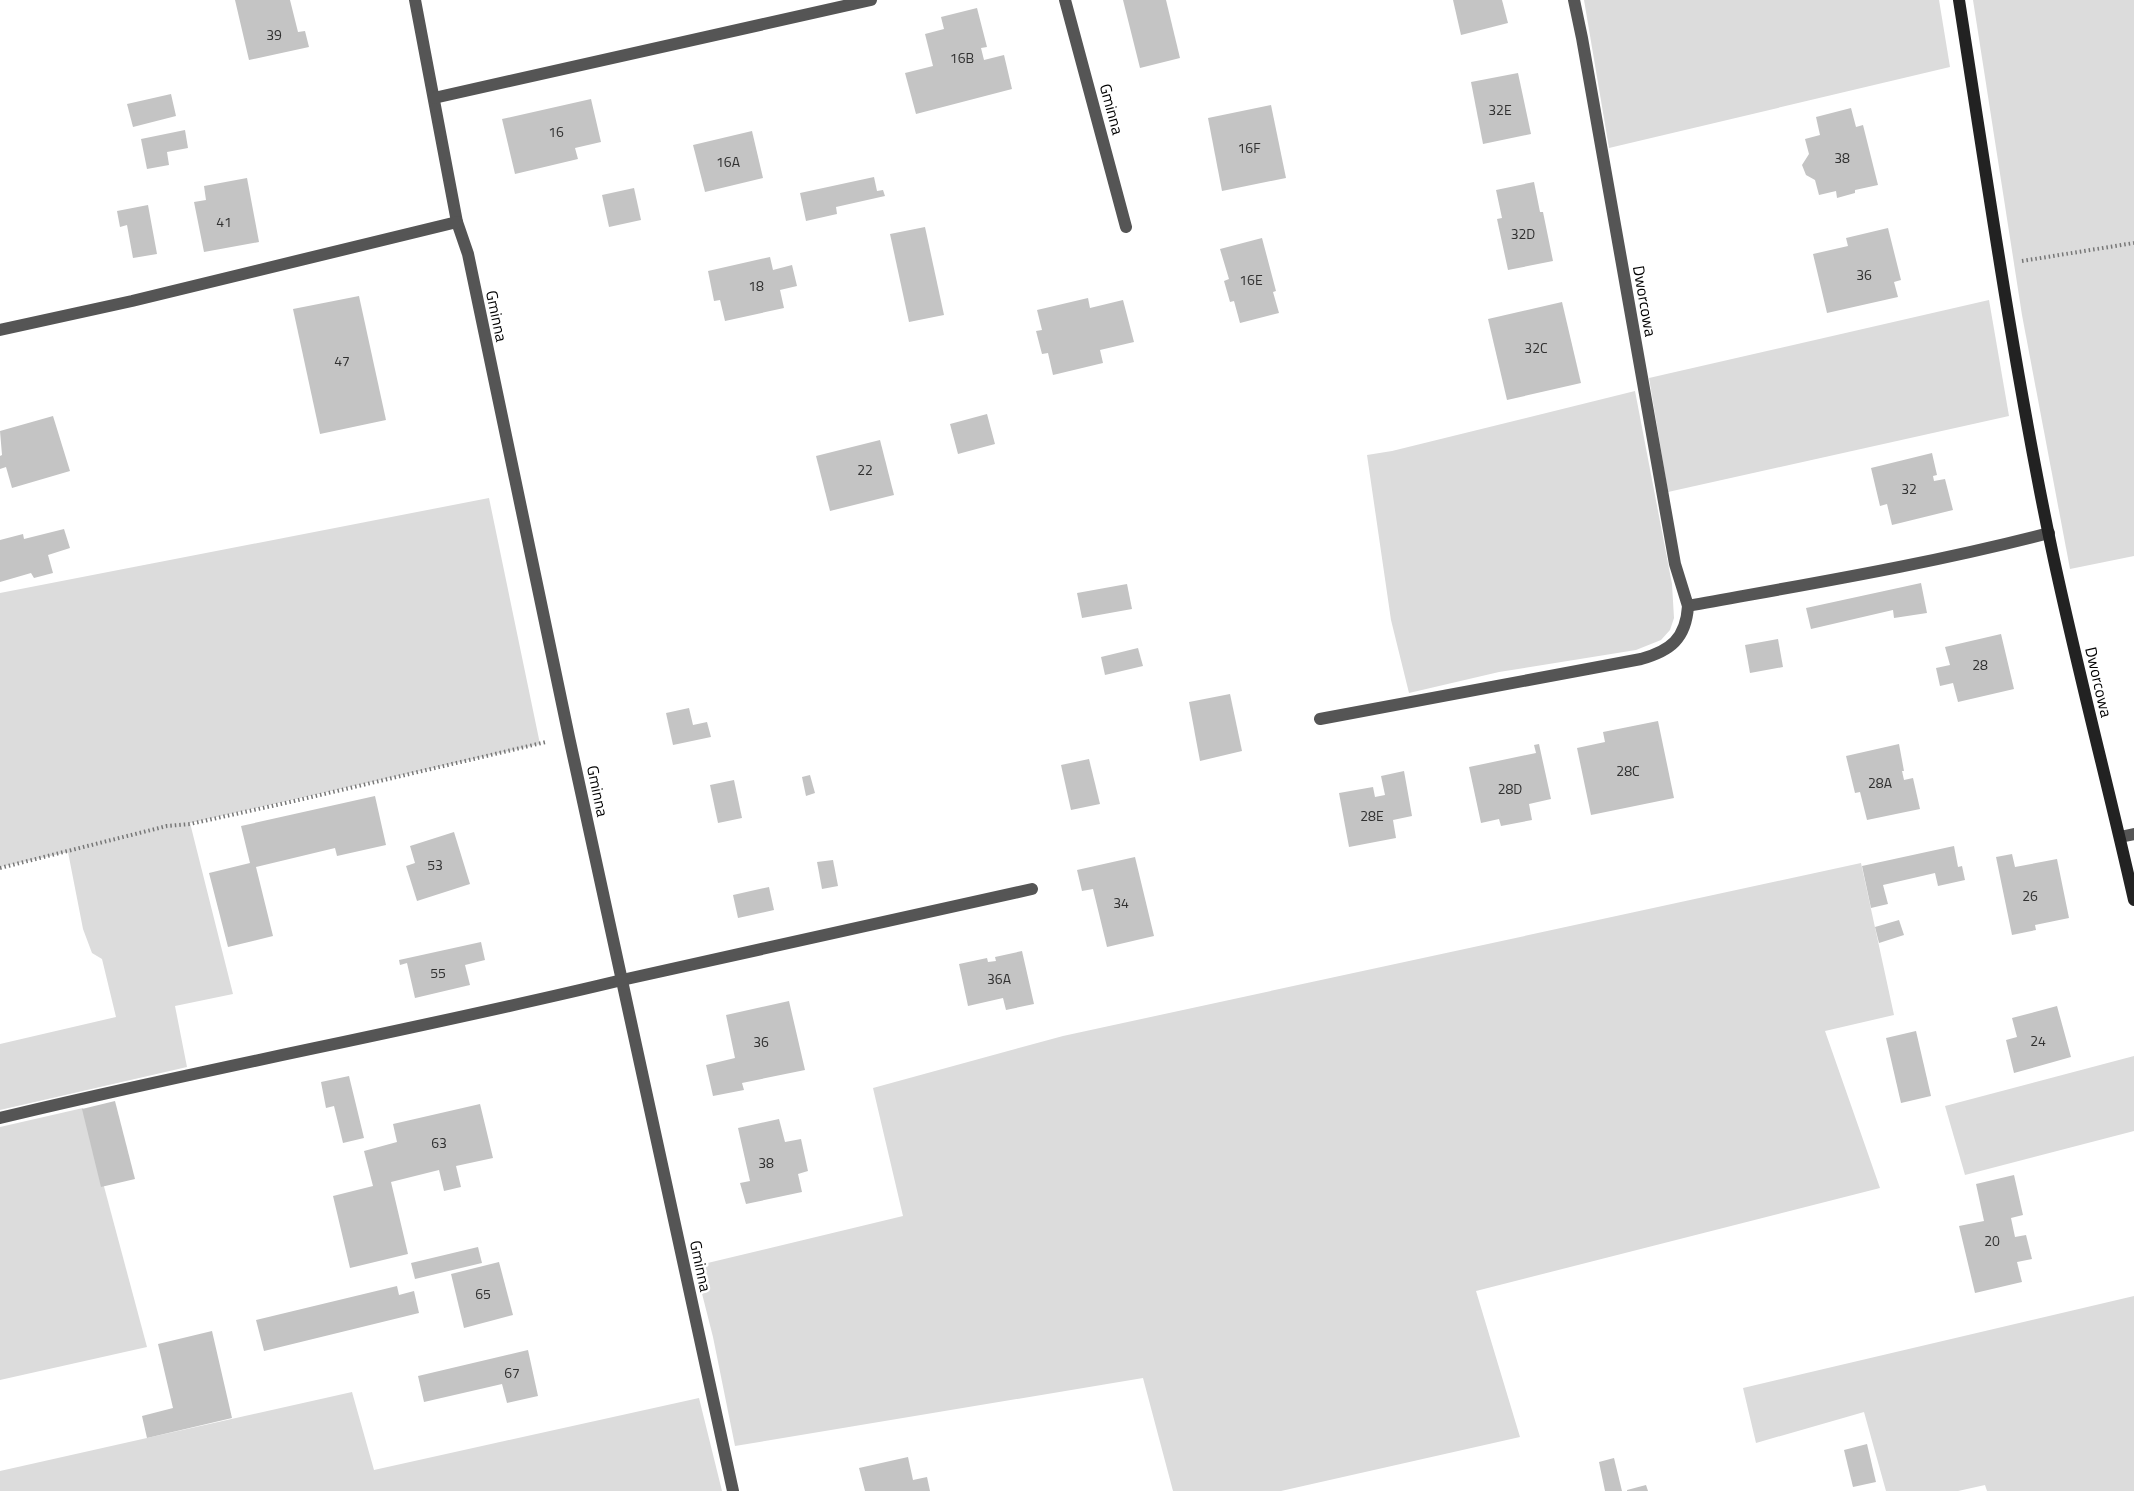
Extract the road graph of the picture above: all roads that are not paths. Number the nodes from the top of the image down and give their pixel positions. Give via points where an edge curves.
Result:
1 (414, 0) edge
2 (871, 0) edge
3 (1065, 0) edge
4 (1574, 0) edge
5 (1959, 0) edge
6 (434, 98) junction
7 (457, 222) junction
8 (1126, 227) dead end
9 (0, 330) edge
10 (2049, 533) junction
11 (1688, 606) junction
12 (1320, 718) dead end
13 (2134, 834) edge
14 (2120, 837) junction
15 (1032, 889) dead end
16 (2134, 900) edge
17 (621, 980) junction
18 (0, 1118) edge
19 (733, 1491) edge

1 - 6 street, Gminna
2 - 6 street
3 - 8 street, Gminna
4 - 11 street, Dworcowa via 1675,564
5 - 10 street, Dworcowa
6 - 7 street, Gminna
7 - 9 street
7 - 17 street, Gminna via 468,254
10 - 11 street
10 - 14 street, Dworcowa
11 - 12 street via 1687,622 1675,642 1662,653
13 - 14 street
14 - 16 street, Dworcowa
15 - 17 street
17 - 18 street
17 - 19 street, Gminna

